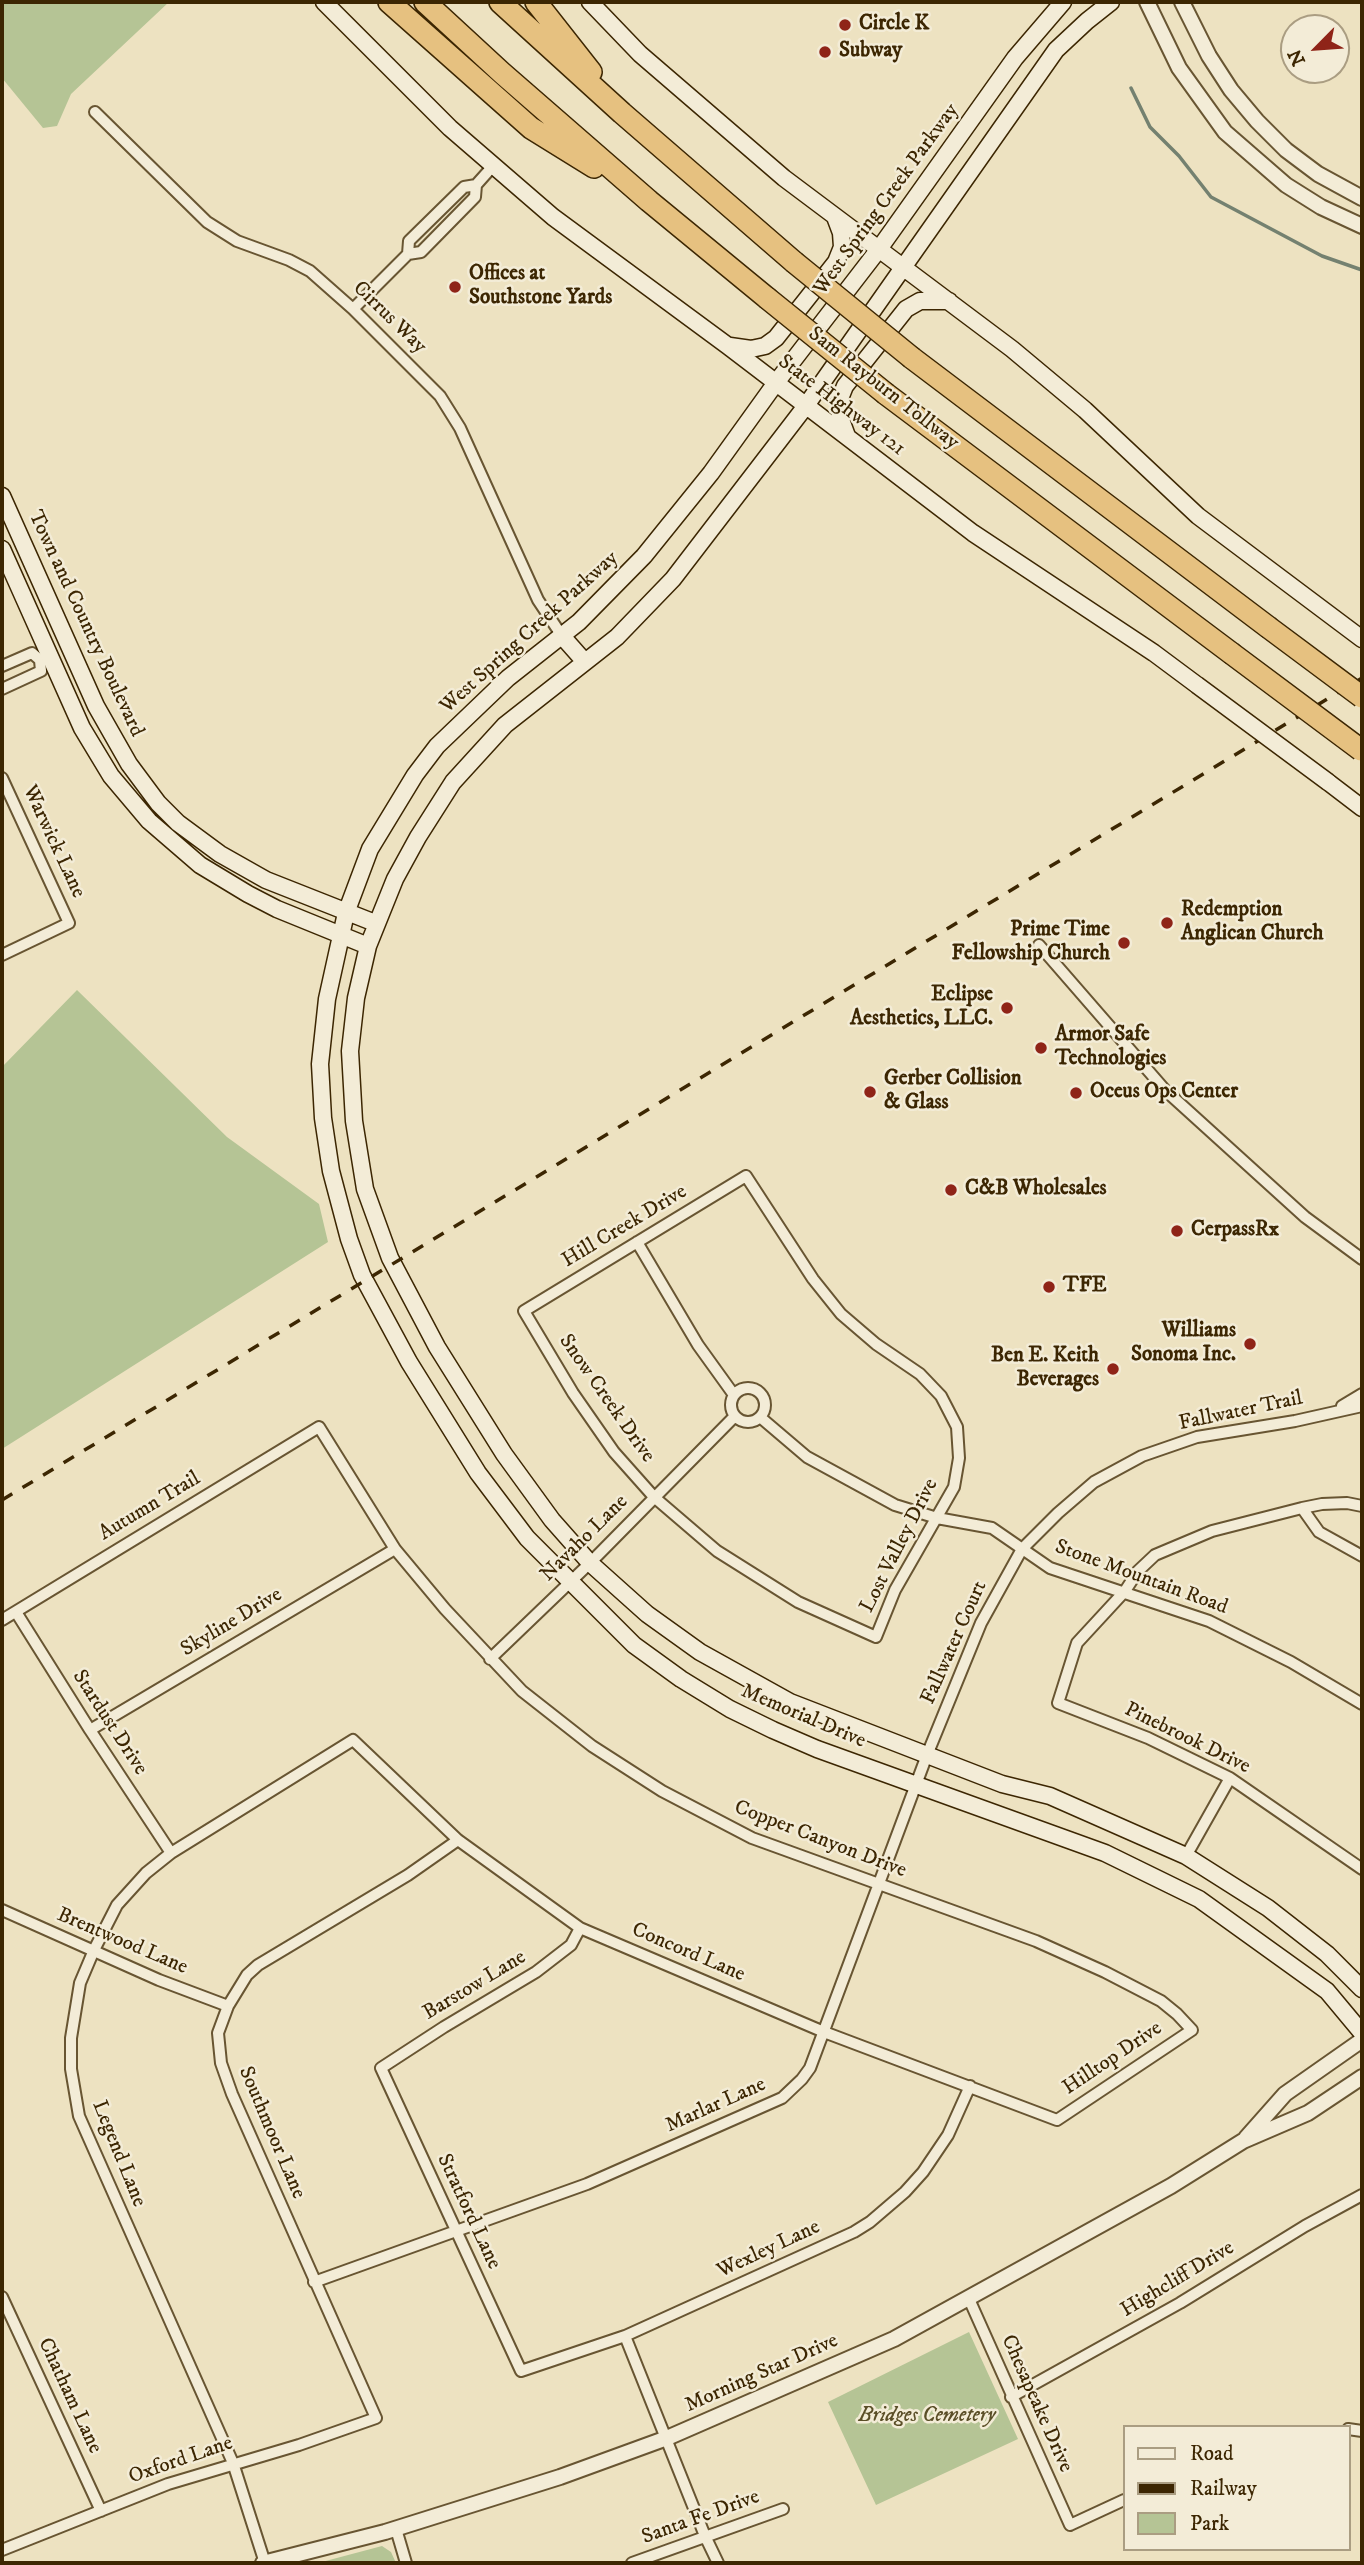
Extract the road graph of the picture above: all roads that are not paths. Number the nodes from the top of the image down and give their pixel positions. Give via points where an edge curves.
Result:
1 (324, 2) edge
2 (390, 2) edge
3 (425, 2) edge
4 (500, 2) edge
5 (536, 2) edge
6 (590, 2) edge
7 (1063, 2) edge
8 (1111, 2) edge
9 (1147, 2) edge
10 (1182, 2) edge
11 (95, 112) dead end
12 (622, 113) junction
13 (493, 166) junction
14 (1362, 198) edge
15 (649, 201) junction
16 (835, 217) junction
17 (1362, 226) edge
18 (879, 249) junction
19 (905, 267) junction
20 (948, 300) junction
21 (353, 309) junction
22 (728, 346) junction
23 (775, 384) junction
24 (805, 407) junction
25 (847, 436) junction
26 (2, 496) edge
27 (2, 549) edge
28 (562, 636) junction
29 (1362, 639) edge
30 (45, 658) junction
31 (585, 662) junction
32 (2, 666) edge
33 (81, 671) junction
34 (60, 680) junction
35 (2, 689) edge
36 (1362, 697) edge
37 (1362, 750) edge
38 (2, 778) edge
39 (1362, 808) edge
40 (166, 810) junction
41 (153, 824) junction
42 (346, 913) junction
43 (375, 923) junction
44 (340, 936) junction
45 (1039, 945) dead end
46 (368, 946) junction
47 (2, 955) edge
48 (746, 1176) joint
49 (637, 1242) junction
50 (1338, 1243) junction
51 (1362, 1259) edge
52 (1362, 1268) edge
53 (362, 1275) joint
54 (524, 1311) joint
55 (1362, 1394) edge
56 (734, 1395) junction
57 (1362, 1406) edge
58 (1334, 1411) junction
59 (735, 1416) junction
60 (760, 1417) junction
61 (319, 1427) joint
62 (654, 1497) junction
63 (1362, 1506) edge
64 (1302, 1508) junction
65 (937, 1518) junction
66 (395, 1549) junction
67 (1023, 1549) junction
68 (1362, 1556) edge
69 (590, 1563) junction
70 (569, 1583) junction
71 (1125, 1591) junction
72 (16, 1612) junction
73 (2, 1620) edge
74 (876, 1637) joint
75 (490, 1659) junction
76 (1362, 1704) edge
77 (90, 1730) junction
78 (353, 1740) joint
79 (927, 1755) junction
80 (1230, 1778) junction
81 (915, 1784) junction
82 (458, 1840) junction
83 (171, 1853) junction
84 (1186, 1856) junction
85 (1362, 1869) edge
86 (877, 1884) junction
87 (2, 1910) edge
88 (580, 1928) junction
89 (94, 1950) junction
90 (1362, 1989) edge
91 (228, 2006) junction
92 (1192, 2030) joint
93 (824, 2032) junction
94 (1362, 2033) edge
95 (1362, 2040) edge
96 (381, 2067) joint
97 (1362, 2077) edge
98 (970, 2086) junction
99 (1056, 2120) joint
100 (1243, 2141) junction
101 (1362, 2195) edge
102 (456, 2232) junction
103 (314, 2282) junction
104 (2, 2297) edge
105 (969, 2299) junction
106 (625, 2336) junction
107 (521, 2371) joint
108 (1011, 2397) junction
109 (376, 2418) joint
110 (667, 2438) junction
111 (233, 2463) junction
112 (1122, 2501) edge
113 (783, 2509) dead end
114 (101, 2511) junction
115 (396, 2529) junction
116 (705, 2536) junction
117 (2, 2550) edge
118 (264, 2563) edge
119 (406, 2563) edge
120 (632, 2563) edge
121 (718, 2563) edge

1 - 13 main road, State Highway 121
2 - 15 highway via 531,128
3 - 15 highway, Sam Rayburn Tollway
4 - 12 highway, Sam Rayburn Tollway
5 - 12 highway
6 - 16 main road via 640,54
7 - 18 main road, West Spring Creek Parkway via 1015,58
8 - 19 main road via 1056,50
9 - 17 street via 1179,68 1225,132 1286,186
10 - 14 street via 1209,56 1257,121 1318,174
11 - 21 street, Cirrus Way via 206,222 237,241 310,271
12 - 36 highway, Sam Rayburn Tollway, bridge via 912,358
13 - 21 street via 476,185 464,187 410,241 408,254
13 - 22 main road, State Highway 121 via 553,217
15 - 37 highway, Sam Rayburn Tollway, bridge via 887,394
16 - 18 main road
16 - 22 main road via 842,247 836,262 776,338 751,349
18 - 19 main road
18 - 23 main road, West Spring Creek Parkway
19 - 20 main road
19 - 24 main road
20 - 25 main road via 920,301 906,309 845,386 839,401
20 - 29 main road via 1085,410 1198,516
21 - 28 street, Cirrus Way via 440,396 538,600
22 - 23 main road, State Highway 121
23 - 24 main road, State Highway 121
23 - 28 main road, West Spring Creek Parkway via 645,556
24 - 25 main road, State Highway 121
24 - 31 main road via 673,579 617,637
25 - 39 main road, State Highway 121, bridge via 973,533 1154,653
26 - 33 main road, Town and Country Boulevard
27 - 30 main road, Town and Country Boulevard
28 - 31 main road
28 - 42 main road, West Spring Creek Parkway via 508,678 437,746 370,849
30 - 32 street via 32,653
30 - 34 main road, Town and Country Boulevard
30 - 35 street via 41,671
31 - 43 main road via 505,725 453,782 418,837
33 - 34 main road
33 - 40 main road, Town and Country Boulevard via 129,764
34 - 41 main road, Town and Country Boulevard via 82,729 111,776
38 - 47 street, Warwick Lane via 69,923
40 - 41 main road
40 - 42 main road, Town and Country Boulevard via 220,854 266,880
41 - 44 main road, Town and Country Boulevard via 200,865 277,909
42 - 43 main road, Town and Country Boulevard
42 - 44 main road, West Spring Creek Parkway
43 - 46 main road
44 - 46 main road, Town and Country Boulevard
44 - 53 main road, West Spring Creek Parkway via 320,1064 323,1118 331,1171
45 - 50 street via 1166,1090
46 - 69 main road, Memorial Drive via 350,1051 354,1121 365,1189 390,1258 437,1347 504,1454
48 - 49 street, Hill Creek Drive
48 - 65 street, Lost Valley Drive via 841,1314 920,1374 941,1396 957,1427 959,1458 954,1487
49 - 54 street, Hill Creek Drive
49 - 56 street via 698,1345
50 - 51 street
50 - 52 street
53 - 70 main road, Memorial Drive via 478,1473 527,1538
54 - 62 street, Snow Creek Drive via 600,1433
55 - 58 street, Fallwater Trail
56 - 59 street via 731,1406
56 - 60 street via 745,1388 757,1390 765,1401
57 - 58 street, Fallwater Trail
58 - 67 street, Fallwater Trail via 1197,1437 1142,1456 1094,1482
59 - 60 street via 745,1422
59 - 62 street, Navaho Lane
60 - 65 street, Stone Mountain Road via 807,1457 895,1505
61 - 66 street, Copper Canyon Drive
61 - 72 street, Autumn Trail
62 - 69 street, Navaho Lane
62 - 74 street, Snow Creek Drive via 717,1551 798,1602
63 - 64 street
64 - 68 street via 1319,1532
64 - 71 street via 1212,1531 1155,1555
65 - 67 street, Stone Mountain Road via 992,1528
65 - 74 street, Lost Valley Drive via 895,1590
66 - 75 street, Copper Canyon Drive
66 - 77 street, Skyline Drive
67 - 71 street, Stone Mountain Road via 1051,1568
67 - 79 street, Fallwater Court via 981,1623
69 - 70 street, Navaho Lane
69 - 79 main road, Memorial Drive via 647,1614 747,1679 790,1702
70 - 75 street, Navaho Lane
70 - 81 main road, Memorial Drive via 634,1645 730,1709 817,1749
71 - 76 street, Stone Mountain Road via 1209,1620
71 - 80 street, Pinebrook Drive via 1077,1643 1058,1703 1148,1738
72 - 73 street, Autumn Trail
72 - 77 street, Stardust Drive
75 - 86 street, Copper Canyon Drive via 556,1720 662,1791 752,1838
77 - 83 street, Stardust Drive
78 - 82 street, Concord Lane
78 - 83 street, Legend Lane
79 - 81 street, Marlar Lane
79 - 84 main road, Memorial Drive via 1002,1784 1050,1796
80 - 84 street
80 - 85 street, Pinebrook Drive
81 - 86 street, Marlar Lane
81 - 94 main road, Memorial Drive via 1105,1853 1199,1899 1327,1991
82 - 88 street, Concord Lane
82 - 91 street, Southmoor Lane via 258,1965
83 - 89 street, Legend Lane via 117,1905
84 - 90 main road, Memorial Drive via 1268,1908 1327,1954
86 - 92 street, Copper Canyon Drive via 1036,1941 1105,1972 1161,2001
86 - 93 street, Marlar Lane
87 - 89 street, Brentwood Lane
88 - 93 street, Concord Lane
88 - 96 street, Barstow Lane via 571,1945 536,1972
89 - 91 street, Brentwood Lane
89 - 111 street, Legend Lane via 80,1983 71,2038 79,2116
91 - 103 street, Southmoor Lane via 218,2033 221,2063
92 - 99 street, Hilltop Drive
93 - 98 street, Concord Lane
93 - 102 street, Marlar Lane via 810,2068 782,2098 587,2183
95 - 100 street, Morning Star Drive via 1285,2094
96 - 102 street, Stratford Lane
97 - 100 street, Morning Star Drive via 1308,2113
98 - 99 street, Concord Lane
98 - 106 street, Wexley Lane via 948,2135 923,2172 870,2222
100 - 105 street, Morning Star Drive
101 - 108 street, Highcliff Drive
102 - 103 street, Marlar Lane
102 - 107 street, Stratford Lane
103 - 109 street, Southmoor Lane
104 - 114 street, Chatham Lane
105 - 108 street, Chesapeake Drive
105 - 110 street, Morning Star Drive via 894,2339
106 - 107 street, Wexley Lane
106 - 110 street
108 - 112 street, Chesapeake Drive via 1070,2525
109 - 111 street, Oxford Lane
110 - 115 street, Morning Star Drive
110 - 116 street
111 - 114 street, Oxford Lane
111 - 118 street, Legend Lane
113 - 116 street, Santa Fe Drive
114 - 117 street, Oxford Lane
115 - 118 street, Morning Star Drive
115 - 119 street
116 - 120 street, Santa Fe Drive
116 - 121 street

